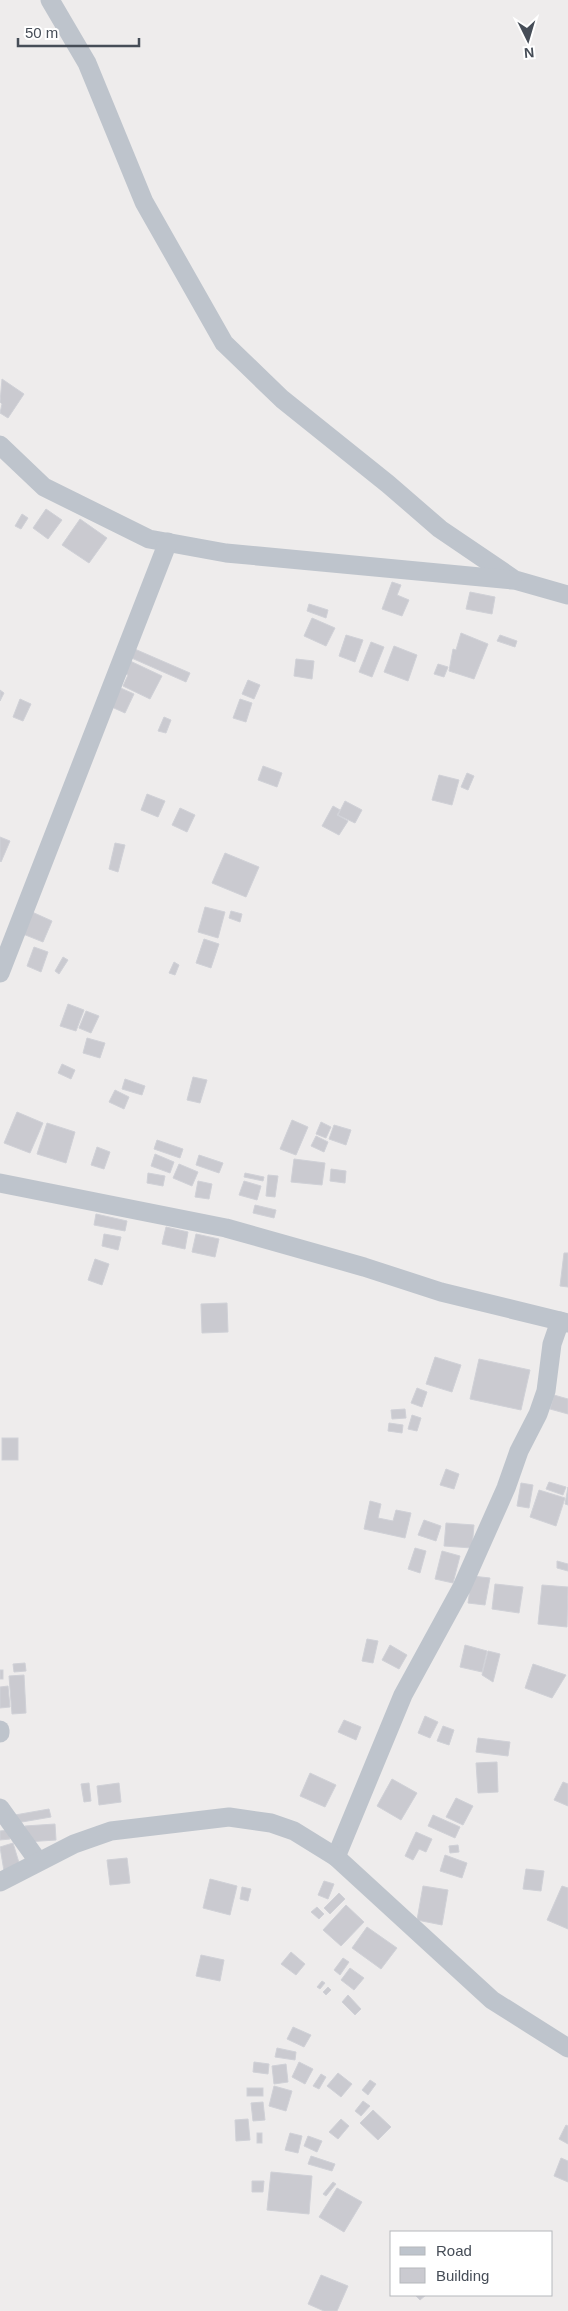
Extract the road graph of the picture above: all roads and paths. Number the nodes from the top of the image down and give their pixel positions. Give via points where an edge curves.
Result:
1 (50, 0) edge
2 (0, 445) edge
3 (168, 542) junction
4 (515, 580) junction
5 (568, 594) edge
6 (0, 973) edge
7 (0, 1182) edge
8 (564, 1322) edge
9 (0, 1808) edge
10 (336, 1857) junction
11 (38, 1861) junction
12 (0, 1882) edge
13 (568, 2048) edge

1 - 4 street via 87,63 144,202 224,343 282,399 440,529
2 - 3 street via 44,487 149,539
3 - 4 street via 226,553
3 - 6 street
4 - 5 street
7 - 8 street via 226,1228 364,1266 441,1292
8 - 10 street via 552,1344 546,1391 538,1414 519,1451 462,1587 403,1695
9 - 11 street
10 - 11 street via 294,1831 272,1823 229,1817 111,1831
10 - 13 street via 492,2000
11 - 12 street

